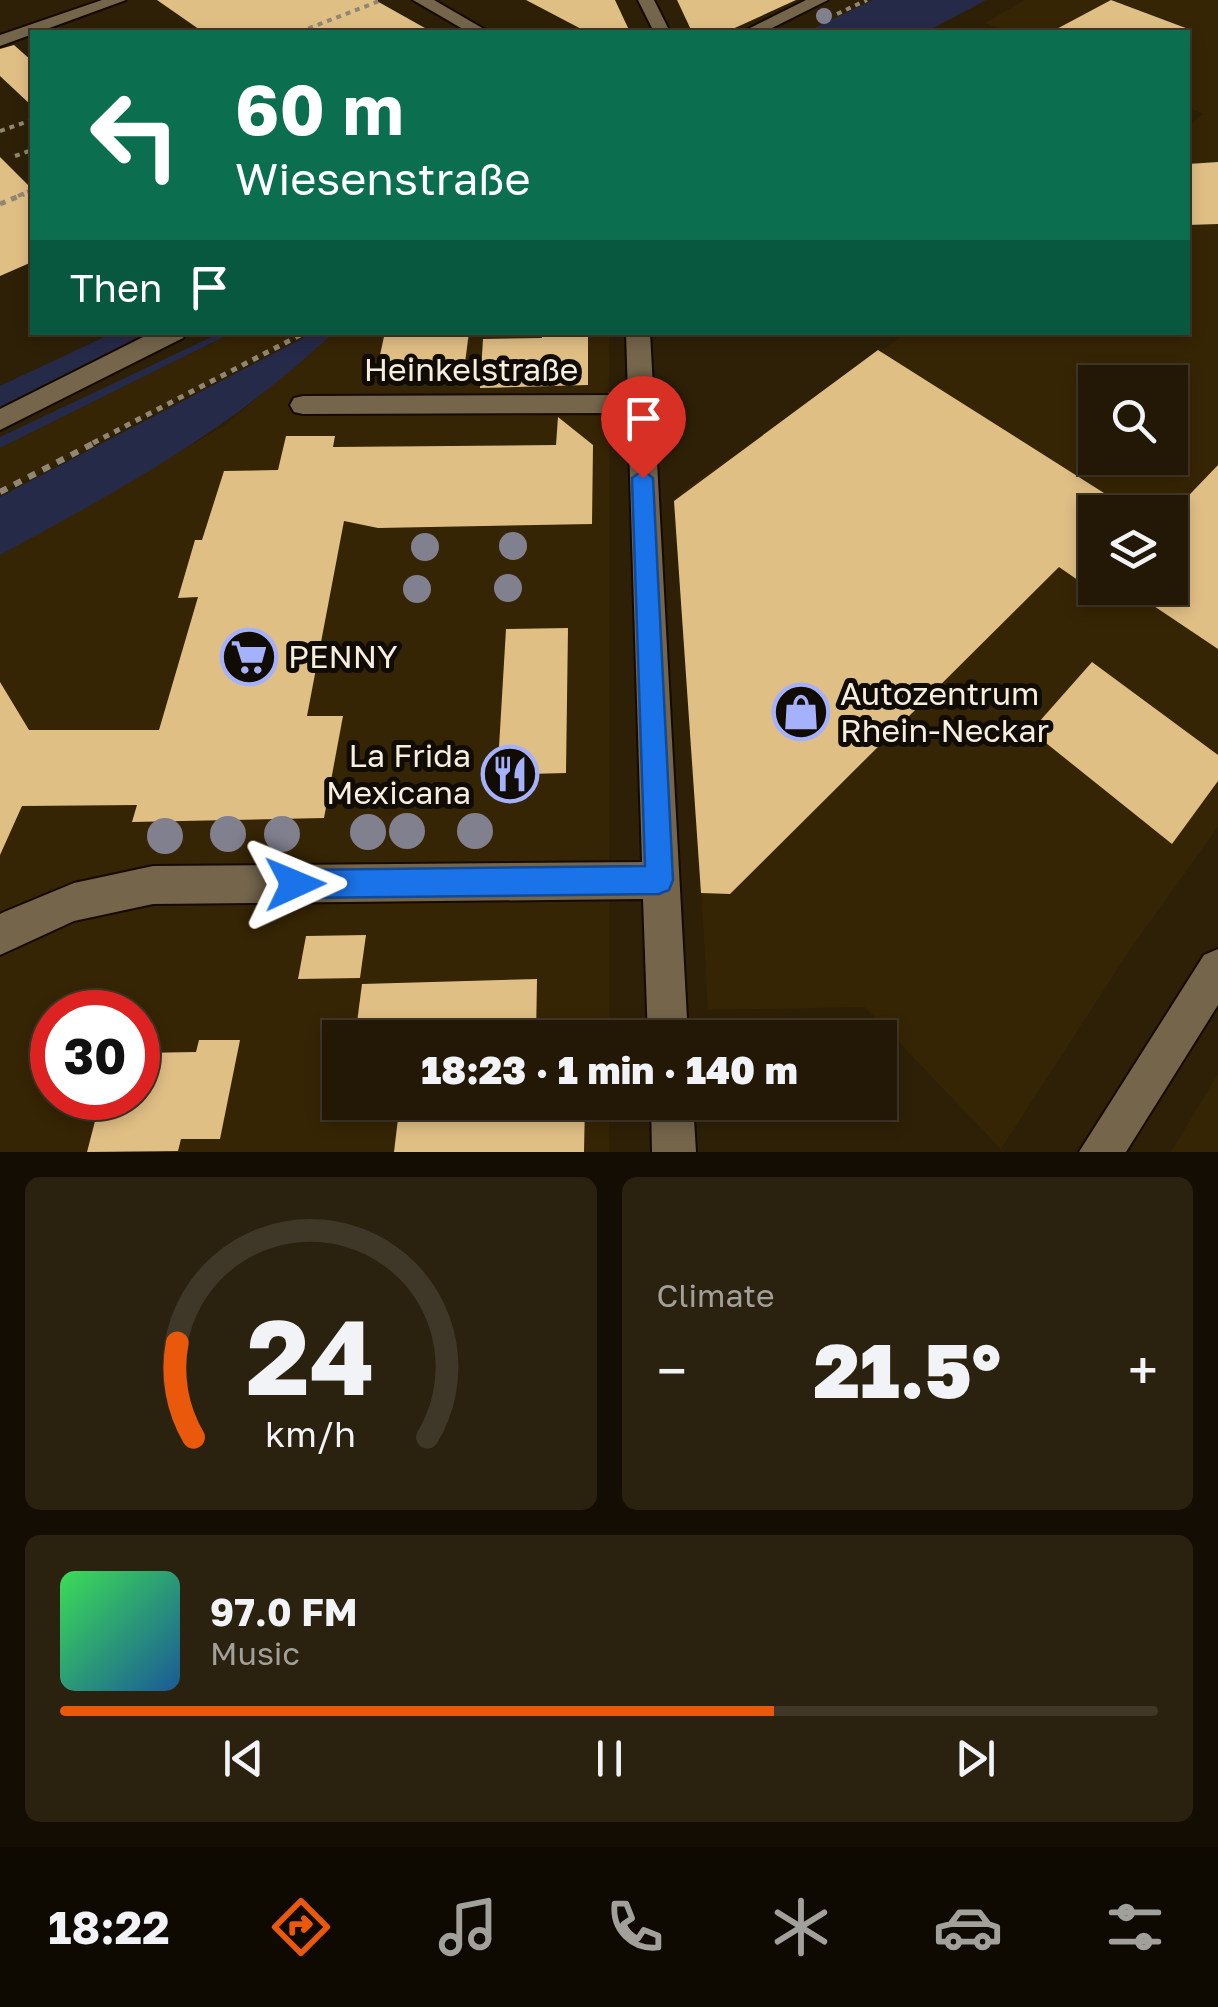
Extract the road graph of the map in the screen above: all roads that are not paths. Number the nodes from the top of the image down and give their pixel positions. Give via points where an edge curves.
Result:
1 (118, 0) edge
2 (420, 0) edge
3 (646, 0) edge
4 (820, 0) edge
5 (660, 29) edge
6 (32, 30) edge
7 (476, 30) edge
8 (755, 30) edge
9 (30, 31) edge
10 (0, 41) edge
11 (168, 335) edge
12 (638, 335) edge
13 (640, 404) junction
14 (304, 406) dead end
15 (0, 420) edge
16 (659, 880) junction
17 (0, 936) edge
18 (1218, 969) edge
19 (667, 1020) edge
20 (673, 1120) edge
21 (674, 1152) edge
22 (1101, 1152) edge

1 - 6 street
2 - 7 street
3 - 5 street
4 - 8 street
9 - 10 street
11 - 15 street
12 - 13 street
13 - 14 street, Heinkelstraße
13 - 16 street
16 - 17 street via 153,885 102,892 30,917
16 - 19 street
18 - 22 street
20 - 21 street

